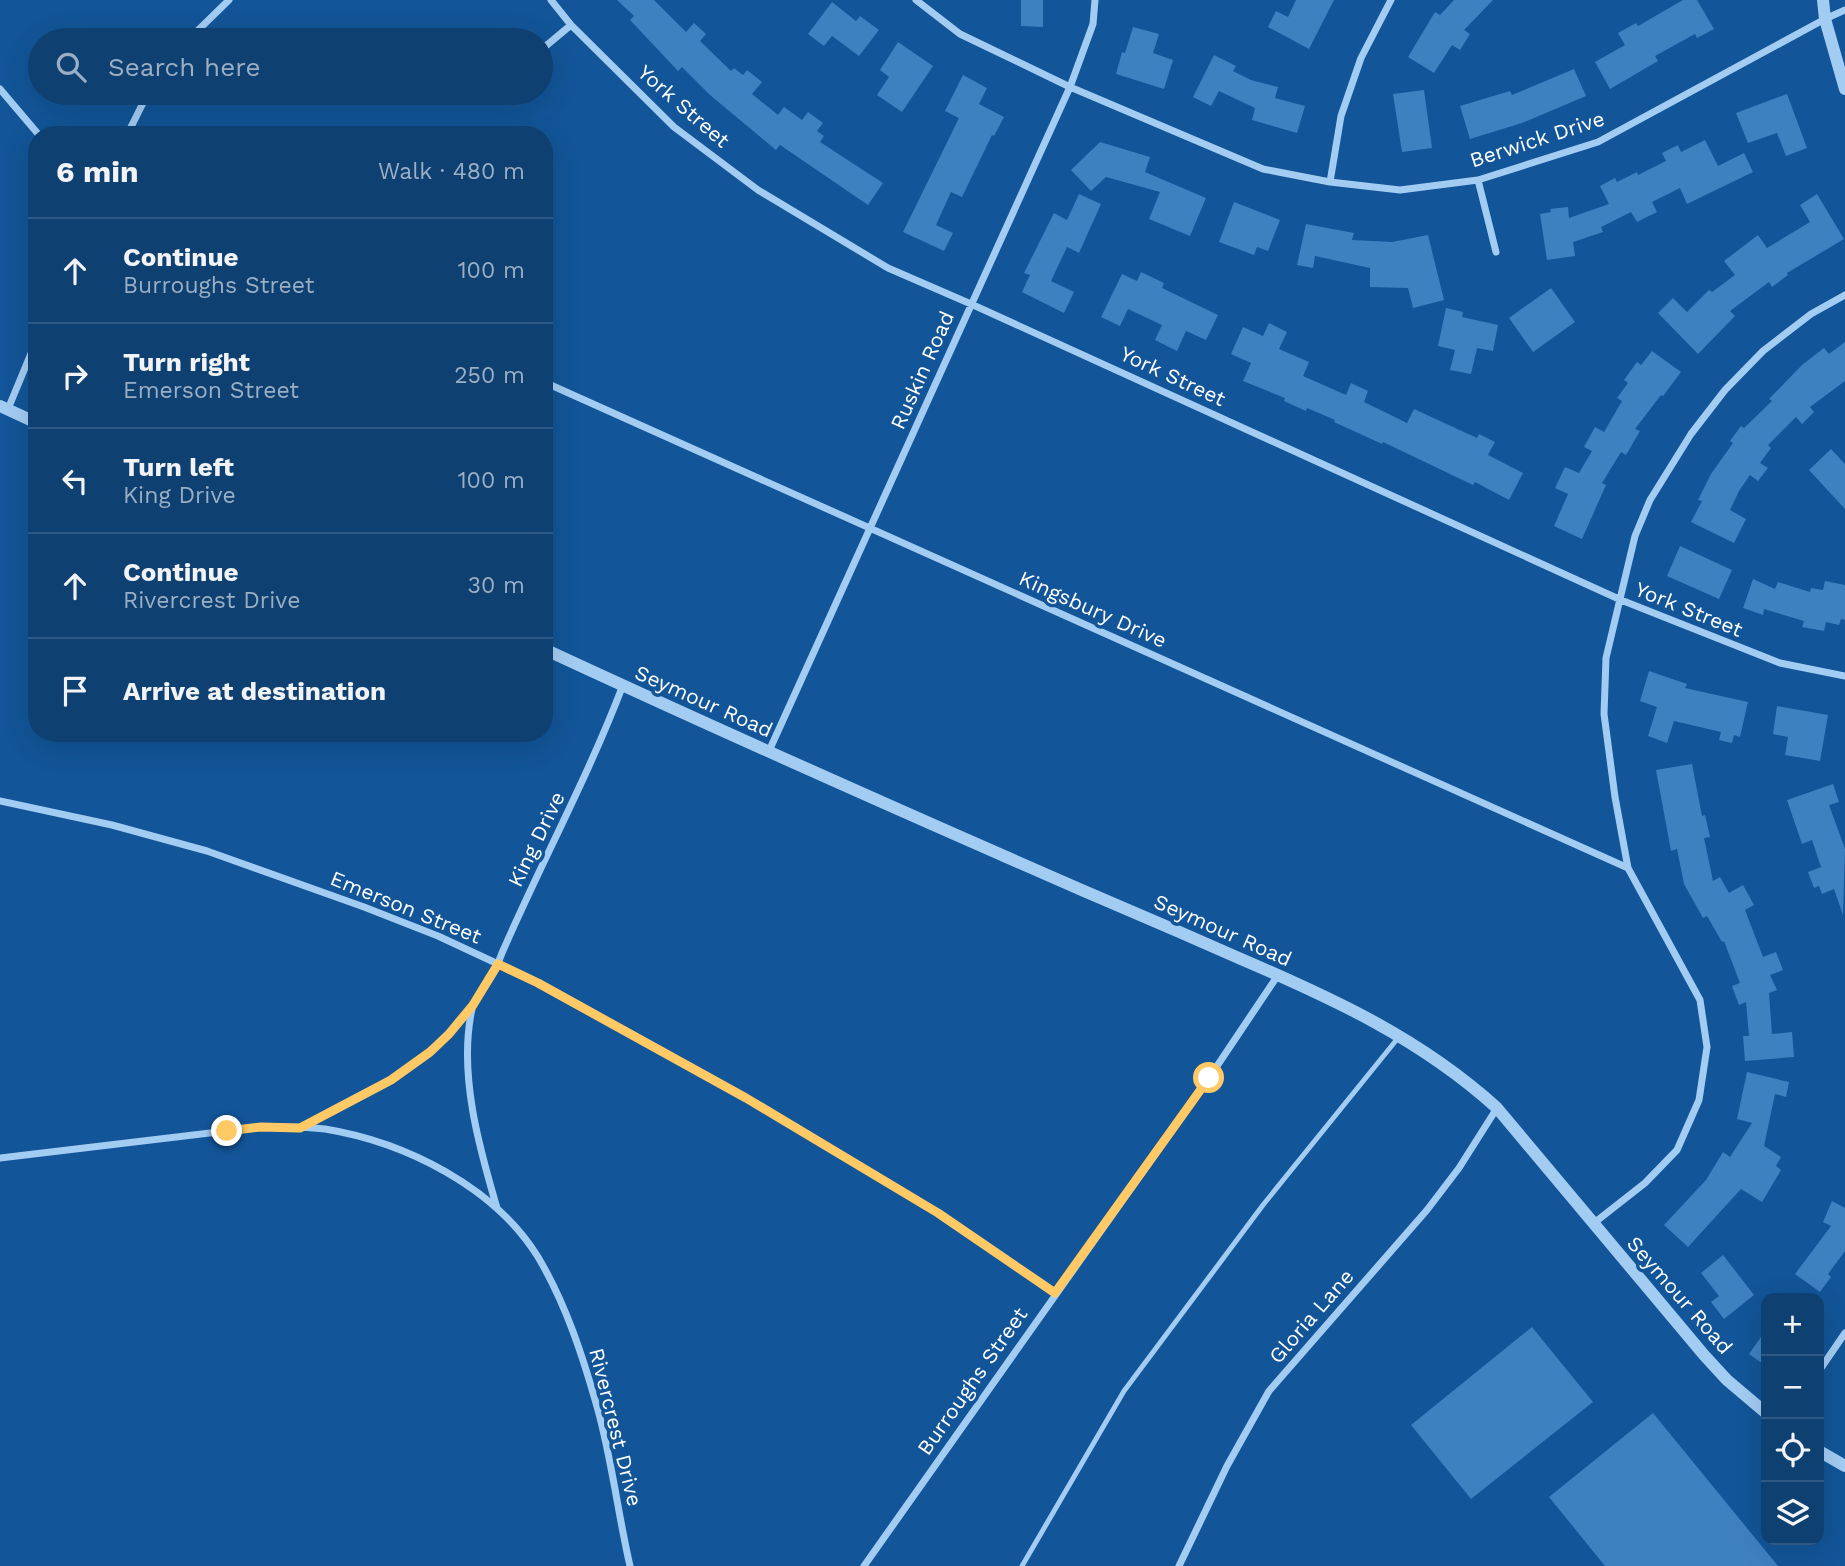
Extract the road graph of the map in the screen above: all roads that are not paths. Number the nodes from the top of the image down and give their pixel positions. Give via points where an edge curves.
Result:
1 (229, 0) edge
2 (551, 0) edge
3 (916, 0) edge
4 (1095, 0) edge
5 (1391, 0) edge
6 (1824, 0) edge
7 (1845, 10) edge
8 (1825, 19) junction
9 (571, 25) junction
10 (200, 28) edge
11 (553, 40) edge
12 (1070, 87) junction
13 (0, 89) edge
14 (1845, 89) edge
15 (142, 105) edge
16 (31, 126) edge
17 (132, 126) edge
18 (1478, 180) junction
19 (1330, 182) junction
20 (1496, 252) dead end
21 (1845, 295) edge
22 (971, 304) junction
23 (28, 358) edge
24 (553, 386) edge
25 (4, 407) edge
26 (28, 419) edge
27 (869, 528) junction
28 (1621, 600) junction
29 (553, 653) edge
30 (1845, 676) edge
31 (622, 685) junction
32 (769, 751) junction
33 (0, 801) edge
34 (1628, 868) junction
35 (498, 964) junction
36 (1278, 975) junction
37 (473, 1005) junction
38 (1400, 1036) junction
39 (1497, 1108) junction
40 (300, 1128) junction
41 (0, 1158) edge
42 (498, 1209) junction
43 (1594, 1223) junction
44 (1055, 1293) junction
45 (1845, 1333) edge
46 (1824, 1364) edge
47 (1761, 1409) edge
48 (1824, 1454) edge
49 (1845, 1466) edge
50 (630, 1566) edge
51 (864, 1566) edge
52 (1022, 1566) edge
53 (1179, 1566) edge

1 - 10 street
2 - 9 street, York Street
3 - 12 street, Berwick Drive via 961,34
4 - 12 street, Ruskin Road via 1093,24
5 - 19 street via 1361,58 1345,104
6 - 8 street
7 - 8 street, Berwick Drive
8 - 14 street
8 - 18 street, Berwick Drive via 1598,142
9 - 11 street
9 - 22 street, York Street via 674,127 758,190 888,268
12 - 19 street, Berwick Drive via 1263,169
12 - 22 street, Ruskin Road
13 - 16 street
15 - 17 street
18 - 19 street, Berwick Drive via 1400,190
18 - 20 street
21 - 28 street via 1763,351 1691,435 1650,500 1635,536
22 - 27 street, Ruskin Road
22 - 28 street, York Street
23 - 25 street
24 - 27 street, Kingsbury Drive
25 - 26 street
27 - 32 street, Ruskin Road
27 - 34 street, Kingsbury Drive
28 - 30 street, York Street via 1780,663
28 - 34 street via 1606,658 1604,713
29 - 31 street, Seymour Road
31 - 32 street, Seymour Road
31 - 35 street, King Drive
32 - 36 street, Seymour Road
33 - 35 street, Emerson Street via 207,851 438,936
34 - 43 street via 1700,1000 1707,1047 1699,1100 1677,1150 1645,1183
35 - 37 street, King Drive
35 - 44 street, Emerson Street via 746,1098 938,1213
36 - 38 street, Seymour Road
36 - 44 street, Burroughs Street
37 - 40 street, King Drive via 418,1062
37 - 42 street, King Drive via 470,1097
38 - 39 street, Seymour Road via 1465,1079
38 - 52 lane via 1263,1205 1124,1391
39 - 43 street, Seymour Road
39 - 53 street, Gloria Lane via 1427,1210 1269,1391
40 - 41 street, Rivercrest Drive via 261,1127
40 - 42 street, Rivercrest Drive via 350,1134 432,1164
42 - 50 street, Rivercrest Drive via 537,1256 569,1319 598,1411
43 - 47 street, Seymour Road via 1704,1355
44 - 51 street, Burroughs Street
45 - 46 street
48 - 49 street

